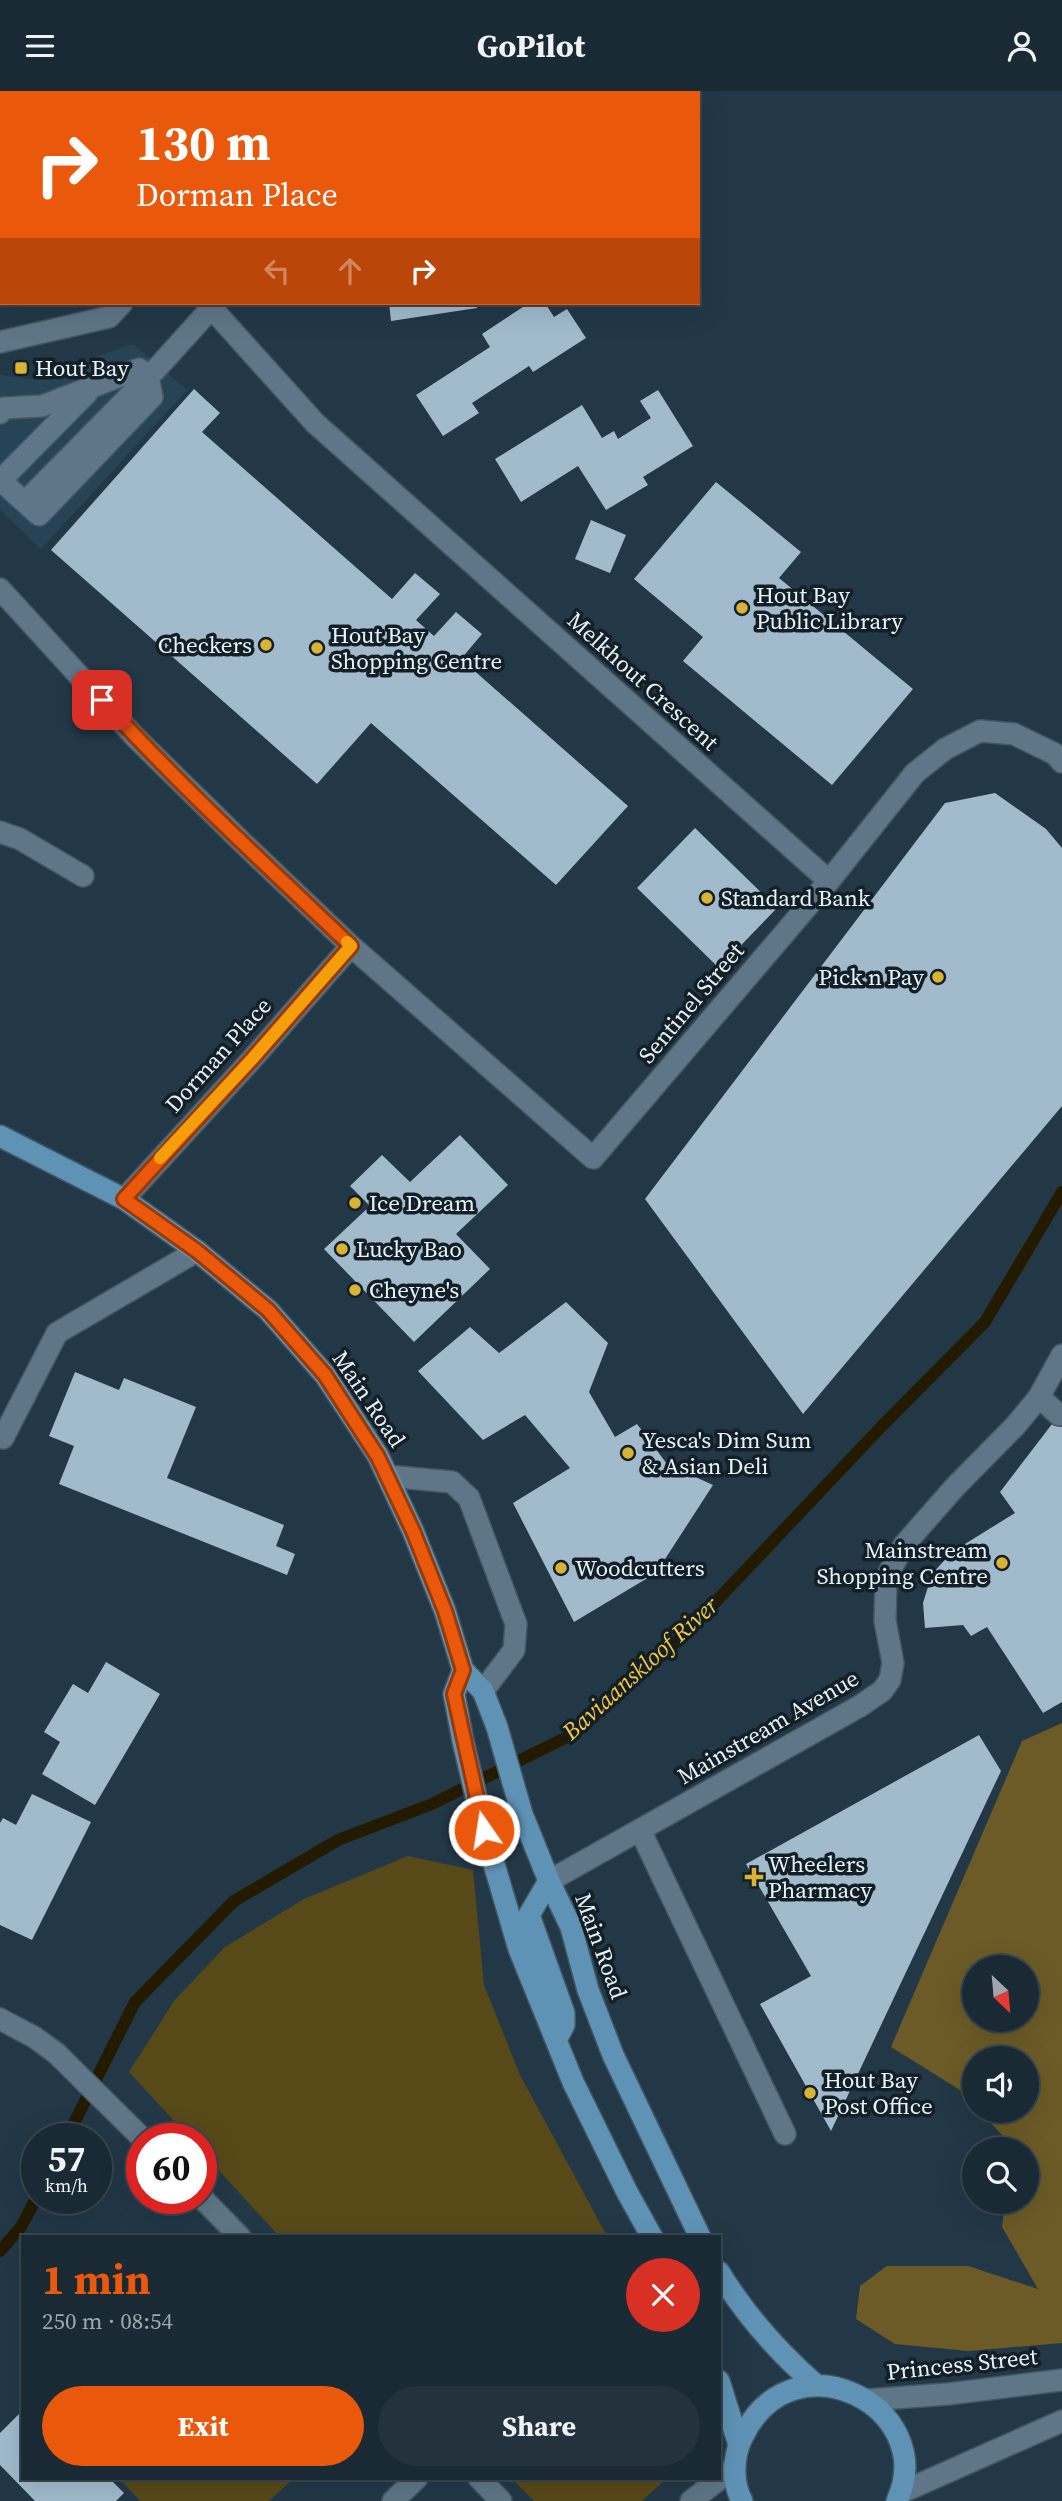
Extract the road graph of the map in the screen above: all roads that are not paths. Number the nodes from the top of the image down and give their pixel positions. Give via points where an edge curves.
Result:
1 (120, 305) edge
2 (211, 305) edge
3 (213, 305) edge
4 (0, 342) edge
5 (148, 376) junction
6 (94, 386) junction
7 (0, 413) edge
8 (0, 481) edge
9 (0, 589) edge
10 (1062, 762) edge
11 (0, 832) edge
12 (83, 876) dead end
13 (829, 881) junction
14 (351, 946) junction
15 (0, 1136) edge
16 (124, 1199) junction
17 (197, 1251) junction
18 (1062, 1355) edge
19 (1039, 1397) junction
20 (1059, 1415) dead end
21 (3, 1439) dead end
22 (388, 1476) junction
23 (463, 1670) junction
24 (483, 1691) junction
25 (640, 1830) junction
26 (549, 1881) junction
27 (0, 2019) edge
28 (556, 2040) junction
29 (127, 2123) edge
30 (785, 2134) dead end
31 (217, 2213) edge
32 (238, 2235) edge
33 (651, 2235) edge
34 (699, 2235) edge
35 (721, 2275) edge
36 (1062, 2380) edge
37 (816, 2385) junction
38 (721, 2387) edge
39 (867, 2400) junction
40 (1062, 2421) edge
41 (739, 2445) junction
42 (734, 2467) junction
43 (721, 2477) edge
44 (415, 2480) edge
45 (482, 2480) edge
46 (718, 2480) edge
47 (898, 2497) edge
48 (393, 2501) edge
49 (501, 2501) edge
50 (691, 2501) edge
51 (741, 2501) edge

1 - 4 street via 109,317
2 - 5 street
3 - 13 street, Melkhout Crescent via 315,422
5 - 6 street via 139,369
5 - 8 street via 25,502
6 - 7 street via 42,406 4,408
6 - 8 street
9 - 14 street via 135,737
10 - 13 street via 1014,734 980,731 945,749 915,773
11 - 12 street
13 - 14 street, Sentinel Street via 593,1158
14 - 16 street, Dorman Place
15 - 16 main road, Main Road
16 - 17 main road, Main Road
17 - 21 street via 57,1333
17 - 22 main road, Main Road via 268,1310 325,1375
18 - 19 street, Mainstream Avenue
19 - 20 street
19 - 25 street, Mainstream Avenue via 921,1523 886,1578 885,1621 893,1663 882,1691
22 - 23 main road, Main Road via 445,1611
22 - 24 street via 452,1482 468,1498 516,1624 514,1650
23 - 24 main road, Main Road
23 - 28 main road, Main Road via 454,1694 484,1830 519,1949
24 - 26 main road, Main Road via 522,1814
25 - 26 street, Mainstream Avenue
25 - 30 street
26 - 28 main road via 529,1915 564,2013
26 - 34 main road, Main Road via 571,1927 587,1990 613,2055
27 - 29 street via 56,2053
28 - 33 main road, Main Road
31 - 32 street
35 - 37 main road via 761,2332
36 - 39 street, Princess Street
37 - 39 main road via 843,2389
37 - 41 main road via 790,2391 768,2403 750,2421
38 - 41 main road
39 - 47 main road via 892,2425 899,2441 904,2476
40 - 47 street
41 - 42 main road
42 - 43 street
42 - 51 main road
44 - 48 street
45 - 49 street
46 - 50 street

